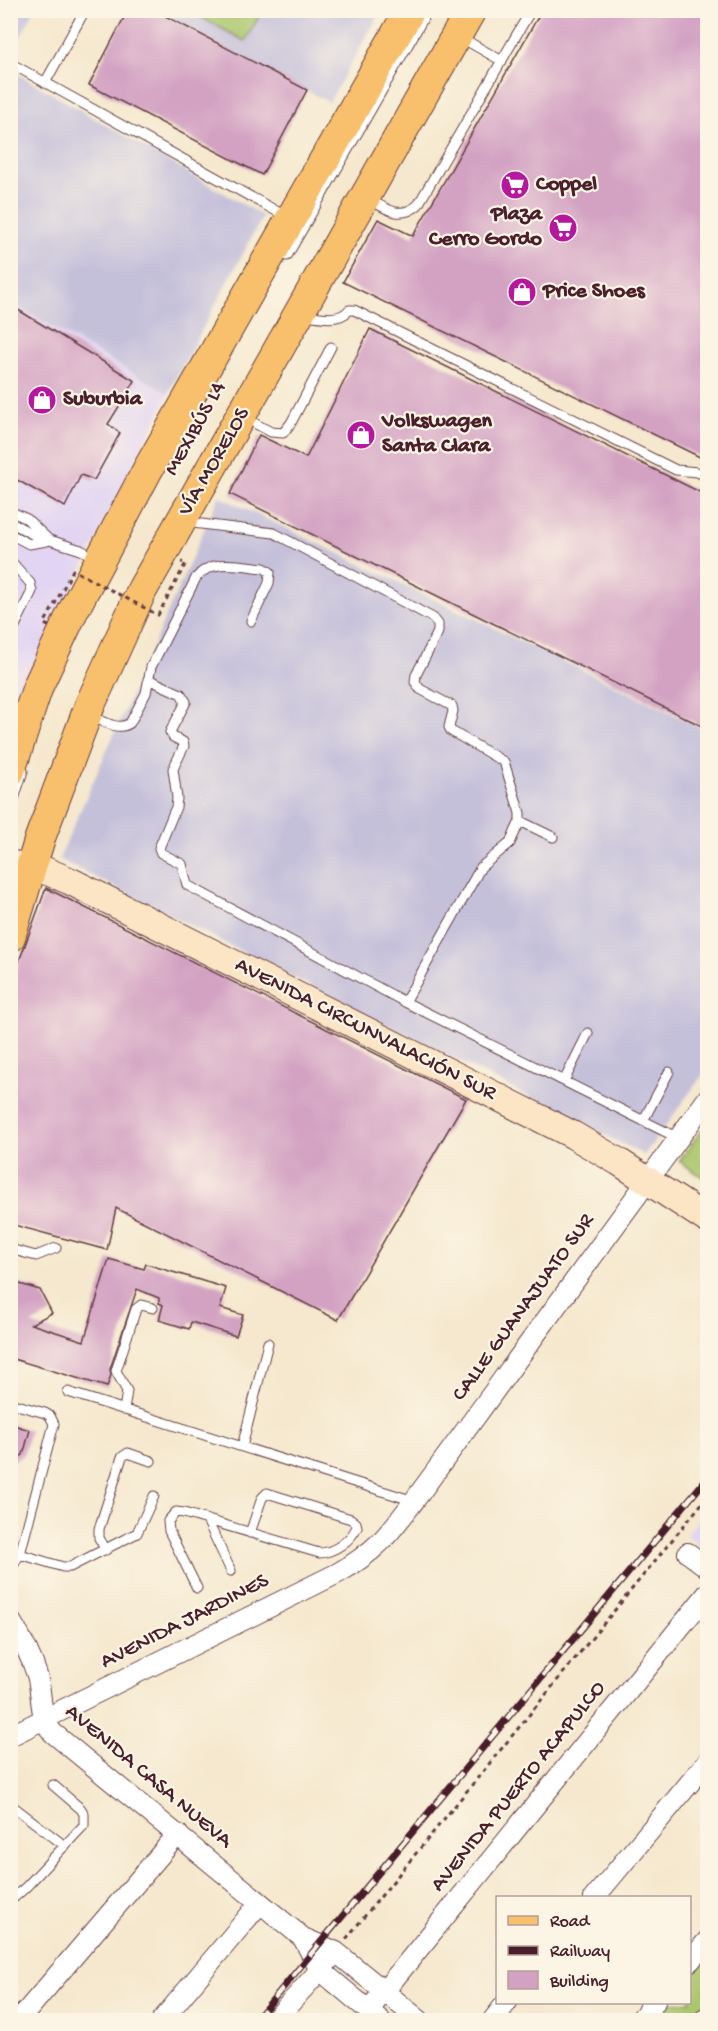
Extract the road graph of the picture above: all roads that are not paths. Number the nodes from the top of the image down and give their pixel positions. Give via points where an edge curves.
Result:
1 (85, 10) edge
2 (410, 10) edge
3 (428, 10) edge
4 (531, 10) edge
5 (464, 23) edge
6 (502, 61) junction
7 (10, 63) edge
8 (45, 83) junction
9 (365, 196) junction
10 (291, 220) junction
11 (279, 270) dead end
12 (299, 313) junction
13 (332, 347) dead end
14 (241, 416) junction
15 (708, 477) edge
16 (10, 511) edge
17 (182, 521) junction
18 (10, 522) edge
19 (10, 534) edge
20 (49, 540) junction
21 (10, 560) edge
22 (104, 566) junction
23 (251, 621) dead end
24 (10, 636) edge
25 (148, 679) junction
26 (87, 714) junction
27 (19, 764) edge
28 (10, 811) edge
29 (520, 820) junction
30 (553, 837) dead end
31 (19, 865) edge
32 (10, 937) edge
33 (405, 1002) junction
34 (588, 1033) dead end
35 (669, 1072) dead end
36 (564, 1081) junction
37 (708, 1098) edge
38 (643, 1122) junction
39 (678, 1138) junction
40 (646, 1179) junction
41 (708, 1220) edge
42 (56, 1248) dead end
43 (10, 1249) edge
44 (153, 1308) dead end
45 (268, 1343) dead end
46 (68, 1392) dead end
47 (10, 1403) edge
48 (124, 1410) junction
49 (242, 1447) junction
50 (151, 1461) dead end
51 (154, 1496) dead end
52 (414, 1501) junction
53 (207, 1520) junction
54 (250, 1533) junction
55 (378, 1546) joint
56 (105, 1550) junction
57 (327, 1553) junction
58 (688, 1553) dead end
59 (20, 1554) junction
60 (708, 1568) edge
61 (10, 1570) edge
62 (231, 1571) dead end
63 (338, 1572) junction
64 (197, 1587) dead end
65 (708, 1593) edge
66 (10, 1620) edge
67 (44, 1720) junction
68 (11, 1736) edge
69 (708, 1761) edge
70 (52, 1785) dead end
71 (10, 1804) edge
72 (178, 1834) junction
73 (65, 1846) junction
74 (596, 1896) edge
75 (10, 1901) edge
76 (260, 1903) junction
77 (303, 1938) junction
78 (708, 1940) edge
79 (336, 1952) junction
80 (691, 1960) edge
81 (320, 1970) junction
82 (383, 1992) junction
83 (505, 2004) edge
84 (653, 2004) edge
85 (374, 2016) edge
86 (708, 2016) edge
87 (19, 2020) edge
88 (162, 2020) edge
89 (275, 2020) edge
90 (419, 2020) edge
91 (492, 2020) edge
92 (640, 2020) edge
93 (704, 2020) edge

1 - 8 lane
2 - 10 main road
3 - 11 lane
4 - 6 lane
5 - 6 lane
5 - 9 main road, VÍA MORELOS
6 - 9 lane via 418,205 405,213 392,212
7 - 8 lane
8 - 10 lane
9 - 12 main road, VÍA MORELOS
10 - 22 main road via 148,469
12 - 14 main road, VÍA MORELOS
12 - 15 lane via 336,317 353,310 676,470
13 - 14 lane via 283,433 270,432
14 - 17 main road, VÍA MORELOS
16 - 20 lane via 27,519
17 - 26 main road, VÍA MORELOS via 142,590
17 - 29 lane via 274,533 436,621 438,632 415,682 452,706 451,731 504,762
18 - 20 lane
19 - 20 lane via 29,544
20 - 22 lane via 81,550
21 - 24 lane via 32,591
22 - 27 main road via 23,715
23 - 25 lane via 269,583 270,572 264,568 220,564 205,568 196,578
25 - 26 lane via 146,693 128,725 119,727
25 - 33 lane via 181,694 186,702 170,732 184,744 173,769 177,802 159,845 161,853 182,864 187,885
26 - 31 main road, VÍA MORELOS via 40,838
27 - 28 lane
29 - 30 lane
29 - 33 lane via 510,843 481,867
31 - 32 main road, VÍA MORELOS
31 - 40 street, AVENIDA CIRCUNVALACIÓN SUR via 70,881 573,1135
33 - 36 lane
34 - 36 lane
35 - 38 lane
36 - 38 lane
37 - 39 street, CALLE GUANAJUATO SUR
38 - 39 lane
39 - 40 street, CALLE GUANAJUATO SUR
40 - 41 street, AVENIDA CIRCUNVALACIÓN SUR
40 - 52 street, CALLE GUANAJUATO SUR
42 - 43 lane via 36,1256
44 - 48 lane via 141,1305 136,1309 117,1369 126,1391
45 - 49 lane
46 - 48 lane
47 - 59 lane via 45,1413 54,1424
48 - 49 lane
49 - 52 lane
50 - 56 lane via 128,1453 122,1457 99,1529
51 - 56 lane via 139,1531
52 - 55 street, CALLE GUANAJUATO SUR
53 - 54 lane
53 - 62 lane
53 - 64 lane via 180,1512 168,1521 169,1531
54 - 57 lane
54 - 57 lane via 263,1495 270,1494 356,1523 351,1536
55 - 63 street, AVENIDA JARDINES
56 - 59 lane via 67,1568
57 - 63 lane
58 - 60 street
59 - 61 lane
63 - 67 street, AVENIDA JARDINES
65 - 82 street, AVENIDA PUERTO ACAPULCO
66 - 67 street, AVENIDA CASA NUEVA via 36,1671
67 - 68 street, AVENIDA JARDINES
67 - 72 street, AVENIDA CASA NUEVA via 67,1745
69 - 74 street
70 - 73 lane via 84,1814 81,1830
71 - 73 lane
72 - 76 street, AVENIDA CASA NUEVA
72 - 87 street
73 - 75 lane
76 - 77 street, AVENIDA CASA NUEVA
76 - 88 street
77 - 79 street, AVENIDA CASA NUEVA
77 - 81 street, AVENIDA CASA NUEVA
78 - 80 street
79 - 81 street
79 - 82 street, AVENIDA CASA NUEVA
81 - 85 street, AVENIDA CASA NUEVA
81 - 89 street
82 - 85 street, AVENIDA PUERTO ACAPULCO
82 - 90 street, AVENIDA CASA NUEVA
83 - 91 street
84 - 92 street
86 - 93 street

